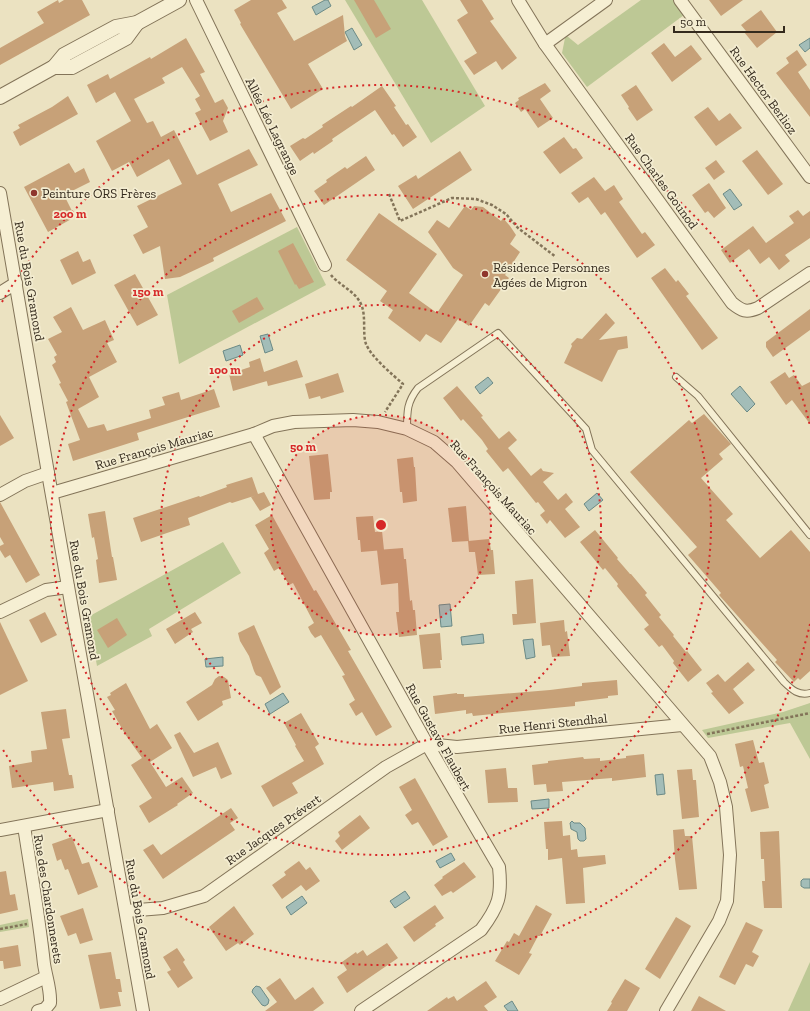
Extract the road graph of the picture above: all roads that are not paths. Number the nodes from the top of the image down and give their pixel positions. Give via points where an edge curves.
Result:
1 (179, 0) edge
2 (196, 0) edge
3 (518, 0) edge
4 (606, 0) edge
5 (680, 0) edge
6 (545, 44) junction
7 (0, 97) edge
8 (810, 177) edge
9 (0, 193) edge
10 (325, 265) road end
11 (810, 273) edge
12 (16, 283) junction
13 (0, 293) edge
14 (676, 377) dead end
15 (407, 428) junction
16 (254, 434) junction
17 (48, 473) junction
18 (52, 493) junction
19 (0, 495) edge
20 (810, 535) edge
21 (68, 587) junction
22 (0, 612) edge
23 (810, 693) edge
24 (682, 725) junction
25 (427, 744) junction
26 (108, 810) junction
27 (24, 826) junction
28 (0, 830) edge
29 (126, 911) junction
30 (46, 977) junction
31 (0, 998) edge
32 (38, 1011) edge
33 (143, 1011) edge
34 (361, 1011) edge
35 (666, 1011) edge

1 - 7 street via 137,23 126,38 72,67 54,67
2 - 10 street, Allée Léo Lagrange
3 - 6 street, Rue Charles Gounod
4 - 6 street
5 - 8 street, Rue Hector Berlioz
6 - 11 street, Rue Charles Gounod via 732,303 744,311 751,311
9 - 12 street, Rue du Bois Gramond
12 - 13 street
12 - 17 street, Rue du Bois Gramond
14 - 20 lane via 698,396
15 - 16 street, Rue François Mauriac via 354,420 294,422 273,426
15 - 23 lane via 411,397 418,388 498,333 586,429 592,450 784,682 793,691
15 - 24 street, Rue François Mauriac via 434,442 457,462
16 - 18 street, Rue François Mauriac
16 - 25 street, Rue Gustave Flaubert
17 - 18 street, Rue du Bois Gramond
17 - 19 street via 25,481
18 - 21 street, Rue du Bois Gramond
21 - 22 street via 46,590
21 - 26 street, Rue du Bois Gramond
24 - 25 street, Rue Henri Stendhal via 457,747
24 - 35 street, Rue François Mauriac via 710,756 720,782 726,807 730,855 727,901 719,922
25 - 29 street, Rue Jacques Prévert via 386,767 204,896 163,908
25 - 34 street, Rue Gustave Flaubert via 499,867 499,899 481,930
26 - 27 street
26 - 29 street, Rue du Bois Gramond
27 - 28 street
27 - 30 street, Rue des Chardonnerets
29 - 33 street, Rue du Bois Gramond
30 - 31 street, Rue des Chardonnerets
30 - 32 street, Rue des Chardonnerets via 50,1003 45,1009

